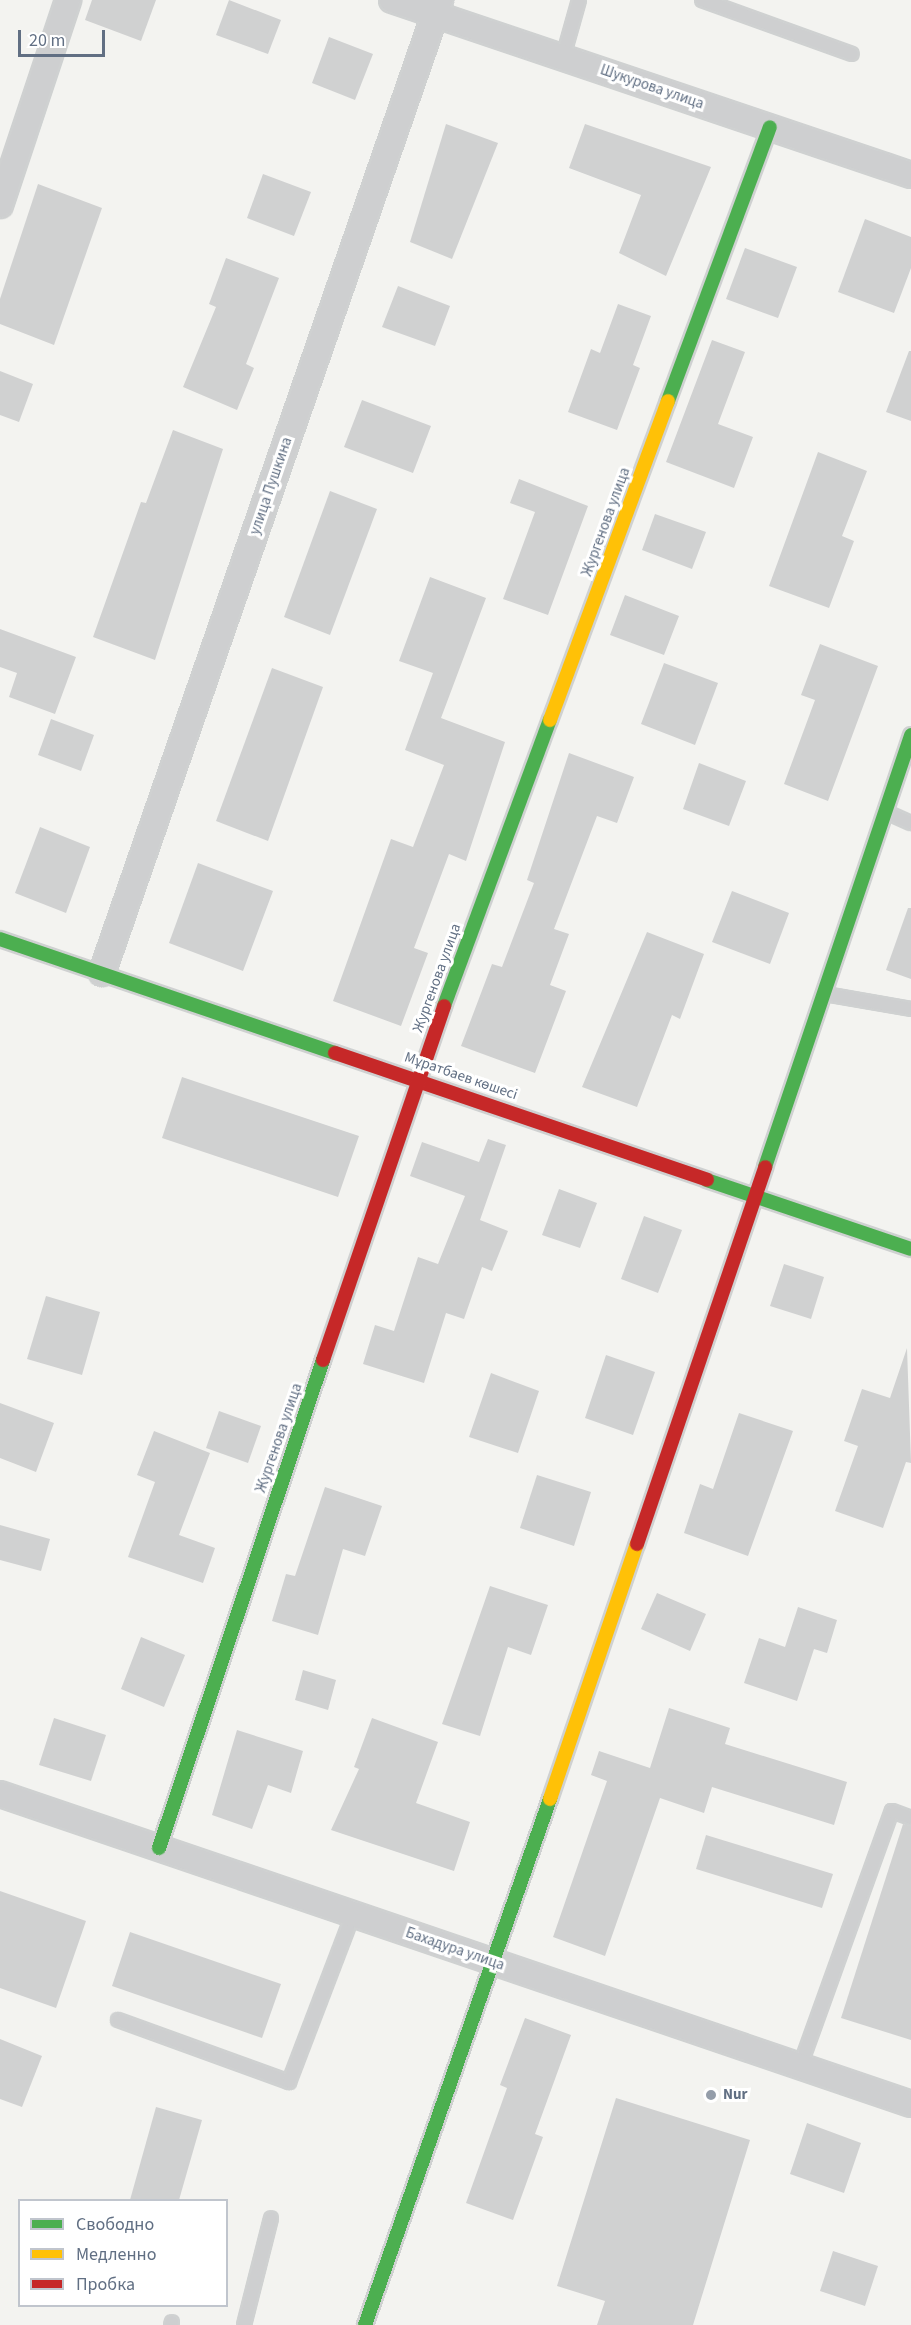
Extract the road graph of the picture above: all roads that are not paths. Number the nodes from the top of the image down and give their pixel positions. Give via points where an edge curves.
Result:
1 (68, 0) edge
2 (392, 0) edge
3 (579, 0) edge
4 (702, 0) edge
5 (438, 7) edge
6 (852, 54) dead end
7 (563, 57) junction
8 (770, 127) junction
9 (911, 175) edge
10 (0, 205) edge
11 (911, 735) edge
12 (885, 812) junction
13 (911, 823) edge
14 (0, 939) edge
15 (102, 973) junction
16 (823, 994) junction
17 (911, 1009) edge
18 (417, 1079) junction
19 (756, 1193) junction
20 (911, 1249) edge
21 (0, 1794) edge
22 (911, 1818) edge
23 (159, 1848) junction
24 (353, 1914) junction
25 (495, 1963) junction
26 (118, 2020) dead end
27 (800, 2067) junction
28 (911, 2104) edge
29 (271, 2218) dead end
30 (244, 2325) edge
31 (364, 2325) edge

1 - 10 street
2 - 5 street, Шукурова улица
3 - 7 lane
4 - 6 lane
5 - 7 street, Шукурова улица
5 - 15 street, улица Пушкина
7 - 8 street, Шукурова улица
8 - 9 street, Шукурова улица
8 - 18 street, Жургенова улица
11 - 12 street
12 - 13 lane
12 - 16 street
14 - 15 street, Мұратбаев көшесі
15 - 18 street, Мұратбаев көшесі
16 - 17 lane
16 - 19 street
18 - 19 street, Мұратбаев көшесі
18 - 23 street, Жургенова улица
19 - 20 street, Мұратбаев көшесі
19 - 25 street
21 - 23 street, Бахадура улица
22 - 27 lane via 892,1811
23 - 24 street, Бахадура улица
24 - 25 street, Бахадура улица
24 - 26 lane via 289,2082
25 - 27 street, Бахадура улица
25 - 31 street
27 - 28 street, Бахадура улица
29 - 30 lane

